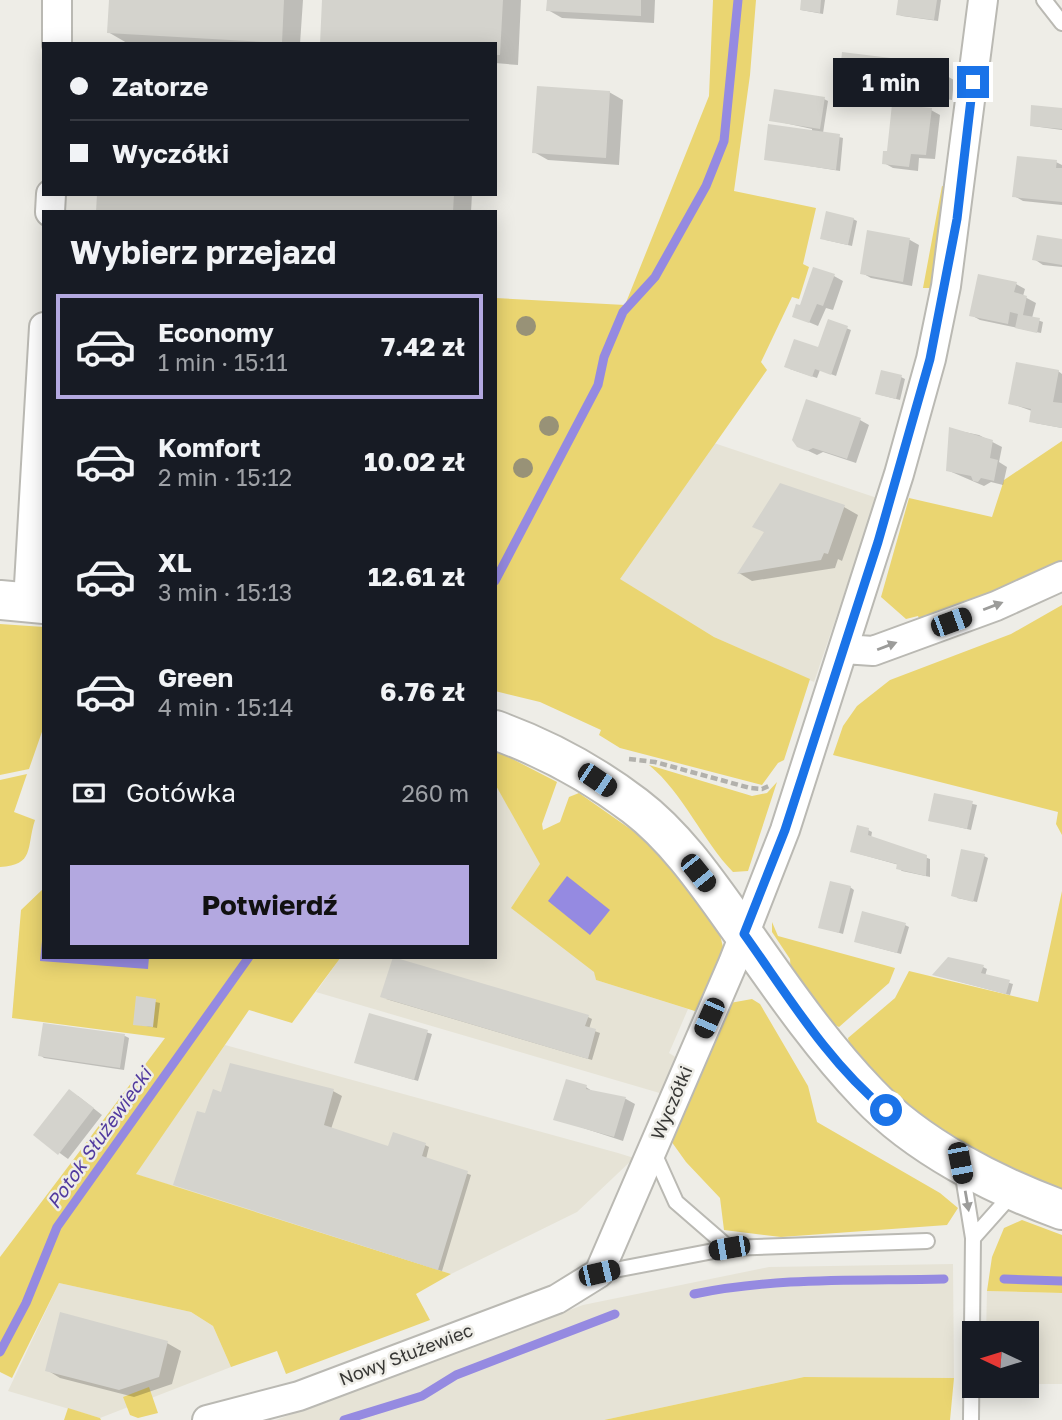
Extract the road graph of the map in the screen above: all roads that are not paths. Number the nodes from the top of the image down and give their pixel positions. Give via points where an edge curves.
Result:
1 (57, 0) edge
2 (983, 0) edge
3 (1044, 0) edge
4 (1062, 23) edge
5 (57, 42) edge
6 (42, 386) edge
7 (40, 445) edge
8 (1062, 576) edge
9 (24, 602) edge
10 (844, 649) junction
11 (497, 731) edge
12 (744, 934) junction
13 (652, 1149) junction
14 (960, 1163) junction
15 (1014, 1192) junction
16 (1062, 1210) edge
17 (973, 1238) junction
18 (927, 1241) dead end
19 (729, 1248) junction
20 (599, 1273) junction
21 (207, 1420) edge
22 (971, 1420) edge

1 - 5 street
2 - 10 street, Wyczółki via 957,219 933,346
3 - 4 lane
6 - 7 street
7 - 9 street
10 -> 8 street via 873,651 996,606
10 - 12 street, Wyczółki via 785,830
11 - 12 street via 577,767 636,807 682,852
12 - 13 street, Wyczółki
12 - 14 street via 805,1019 870,1096
13 - 19 lane via 676,1202
13 - 20 street, Wyczółki
14 - 15 street
14 -> 17 lane
15 - 16 street
15 - 17 lane
17 - 22 lane
18 - 19 lane
19 - 20 lane
20 - 21 street, Nowy Służewiec via 557,1299 312,1391

